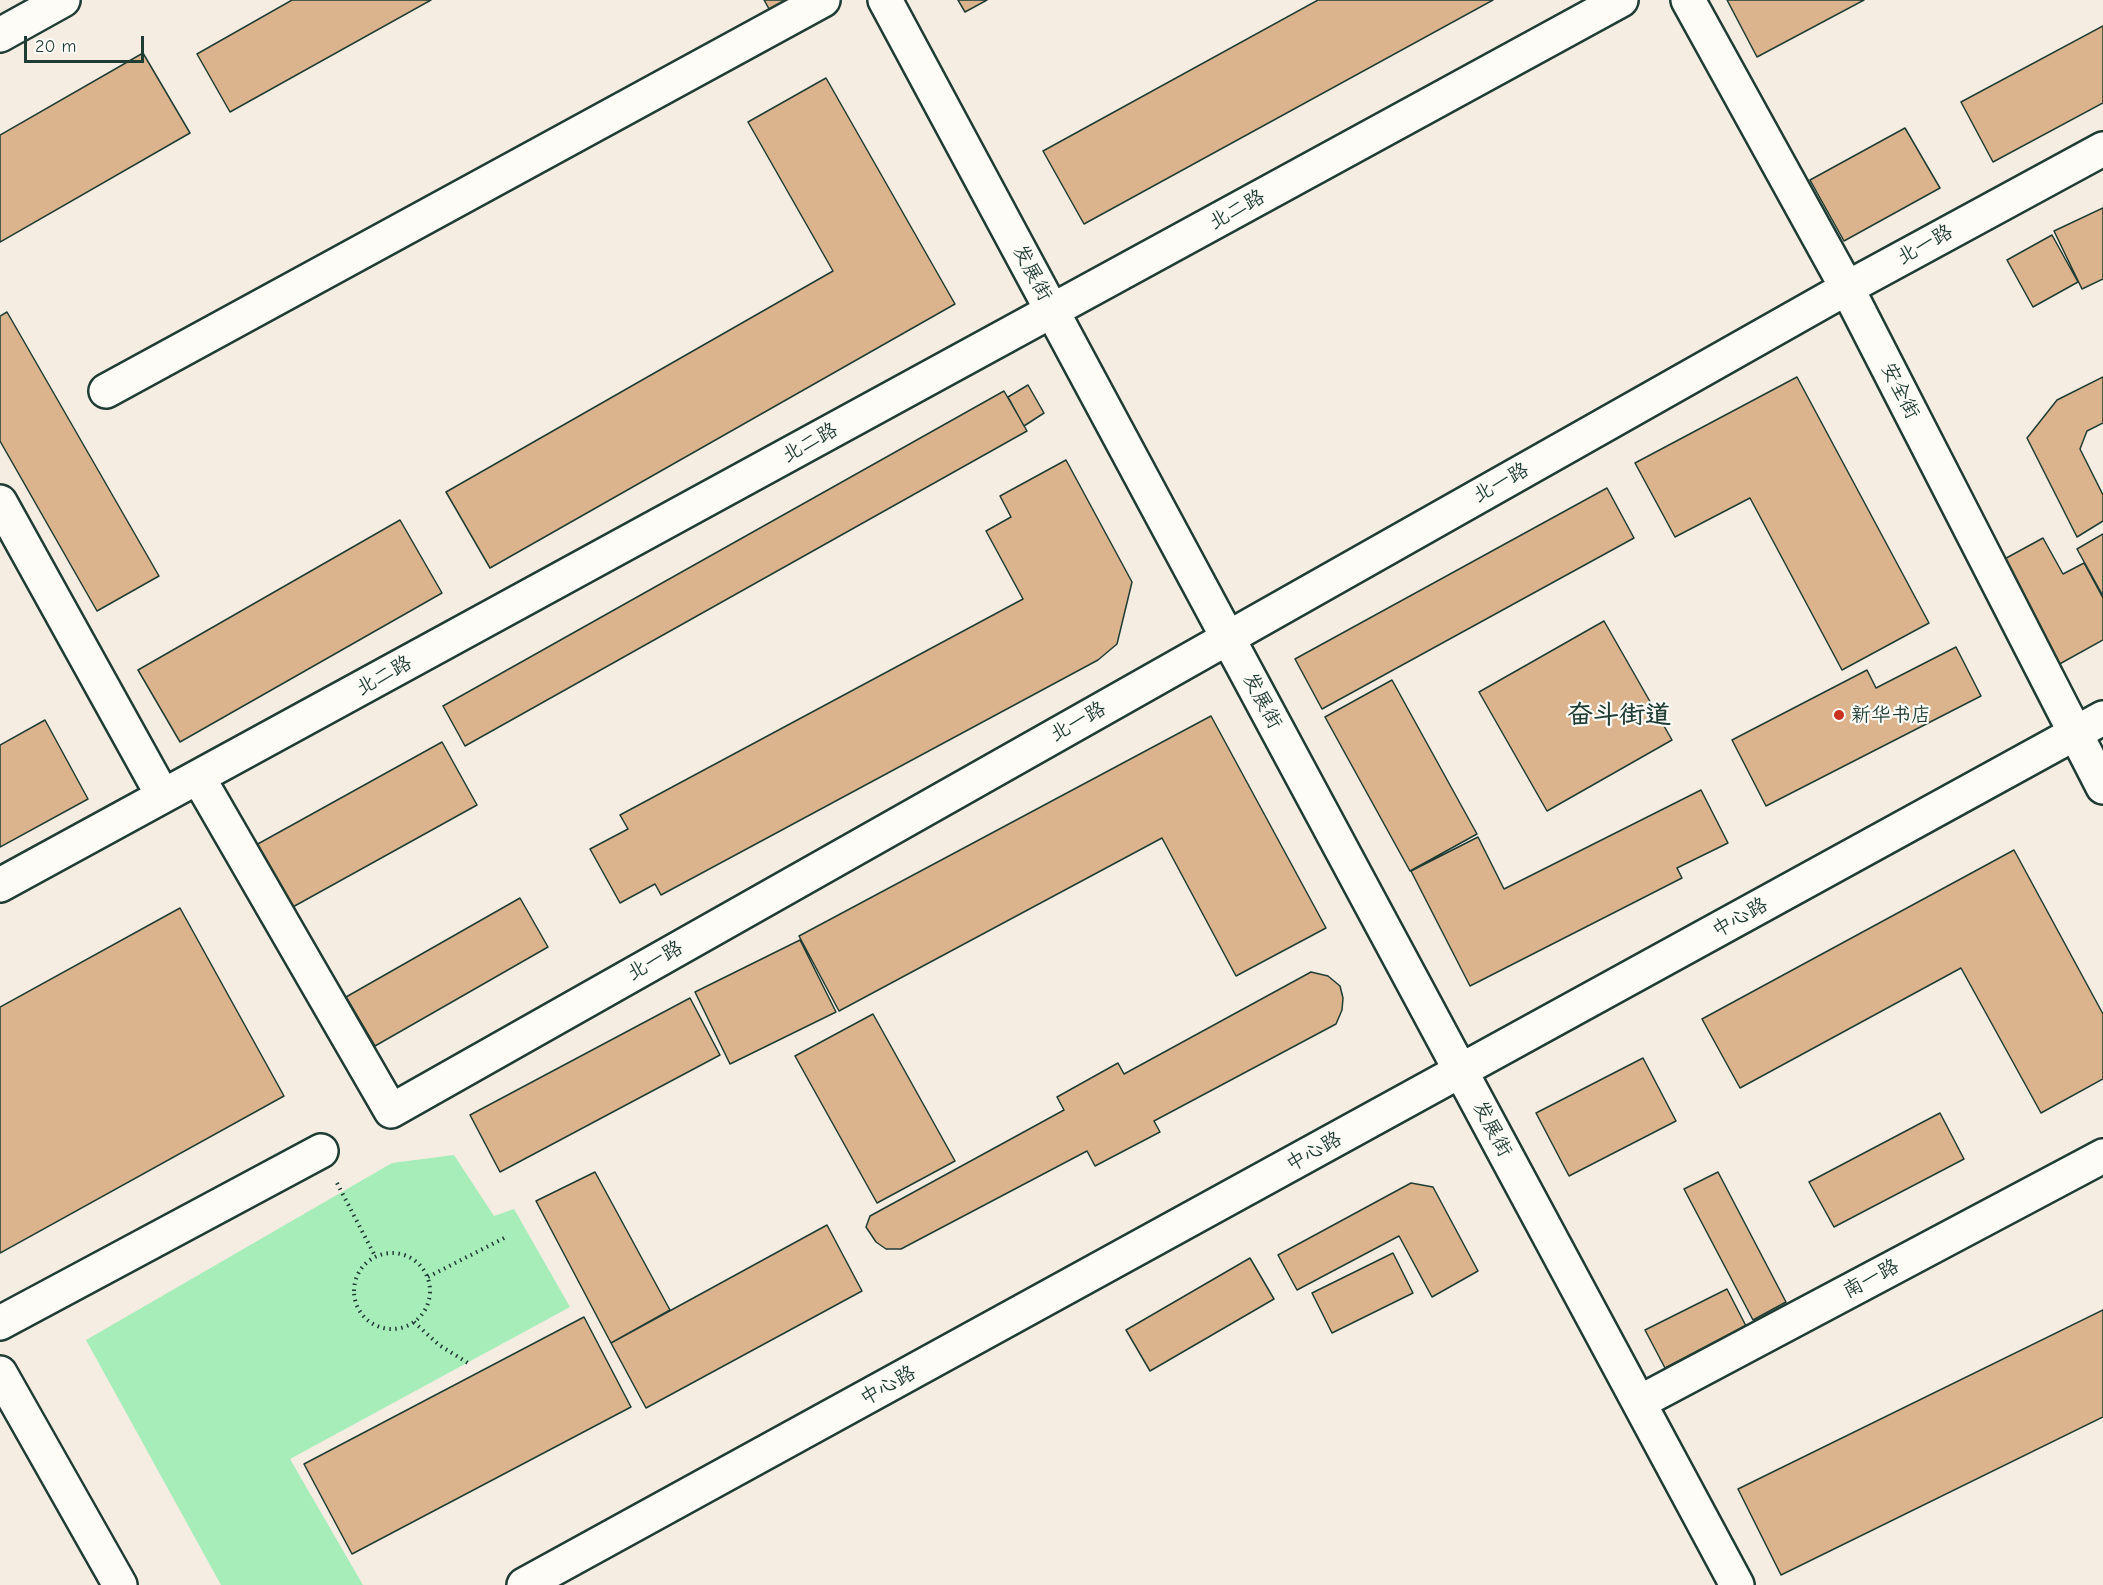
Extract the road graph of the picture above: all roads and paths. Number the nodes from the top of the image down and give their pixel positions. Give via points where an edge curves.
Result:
1 (63, 0) edge
2 (823, 0) edge
3 (885, 0) edge
4 (1621, 0) edge
5 (1688, 0) edge
6 (0, 35) edge
7 (2103, 149) edge
8 (1847, 288) junction
9 (1052, 310) junction
10 (106, 391) dead end
11 (0, 502) edge
12 (1227, 638) junction
13 (2089, 725) edge
14 (198, 777) junction
15 (2103, 787) edge
16 (163, 796) junction
17 (0, 885) edge
18 (1460, 1071) junction
19 (321, 1150) dead end
20 (2103, 1156) edge
21 (506, 1237) dead end
22 (428, 1277) junction
23 (414, 1322) junction
24 (0, 1323) edge
25 (468, 1363) dead end
26 (0, 1373) edge
27 (1640, 1402) junction
28 (120, 1585) edge
29 (524, 1585) edge
30 (1737, 1585) edge

1 - 6 street
2 - 10 street
3 - 9 street, 发展街
4 - 9 street, 北二路
5 - 8 street, 安全街
7 - 8 street, 北一路
8 - 12 street, 北一路
8 - 13 street, 安全街
9 - 12 street, 发展街
9 - 14 street, 北二路
11 - 16 street
12 - 14 street, 北一路 via 391,1111
12 - 18 street, 发展街
13 - 15 street, 安全街
13 - 18 street, 中心路
14 - 16 street, 北二路
16 - 17 street, 北二路
18 - 27 street, 发展街
18 - 29 street, 中心路
19 - 24 street
20 - 27 street, 南一路
21 - 22 path
22 - 23 path via 429,1303
22 - 23 path via 412,1258 387,1253 365,1265 354,1287 360,1310 378,1326 390,1329
23 - 25 path via 439,1345
26 - 28 street
27 - 30 street, 发展街

